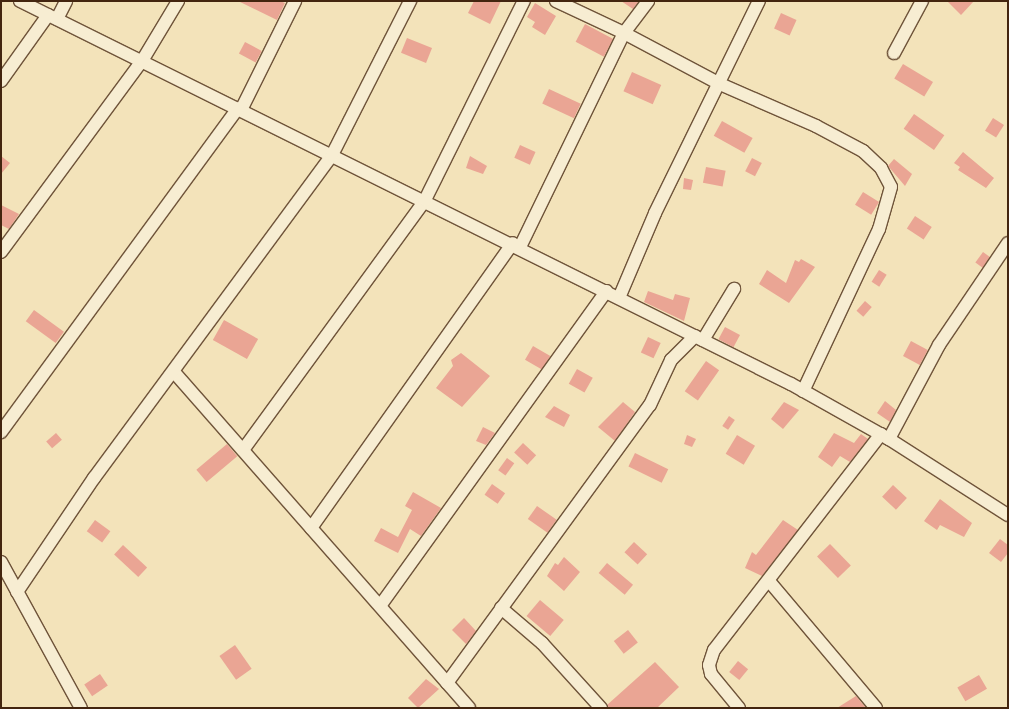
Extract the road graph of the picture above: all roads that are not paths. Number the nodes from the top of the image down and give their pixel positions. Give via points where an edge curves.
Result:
1 (20, 1) edge
2 (66, 1) edge
3 (178, 1) edge
4 (295, 1) edge
5 (410, 1) edge
6 (524, 1) edge
7 (556, 1) edge
8 (648, 1) edge
9 (759, 1) edge
10 (922, 1) edge
11 (53, 17) junction
12 (624, 33) junction
13 (894, 53) dead end
14 (142, 61) junction
15 (1, 80) edge
16 (720, 84) junction
17 (240, 109) junction
18 (332, 155) junction
19 (425, 200) junction
20 (1008, 243) edge
21 (516, 245) junction
22 (1, 252) edge
23 (734, 289) dead end
24 (606, 291) junction
25 (619, 298) junction
26 (699, 338) junction
27 (174, 372) junction
28 (803, 391) junction
29 (1, 432) edge
30 (885, 437) junction
31 (243, 450) junction
32 (1008, 515) edge
33 (311, 528) junction
34 (1, 562) edge
35 (769, 581) junction
36 (18, 592) junction
37 (380, 606) junction
38 (501, 608) junction
39 (447, 683) junction
40 (82, 708) edge
41 (469, 708) edge
42 (601, 708) edge
43 (739, 708) edge
44 (876, 708) edge

1 - 11 street
2 - 11 street
3 - 14 street
4 - 17 street
5 - 18 street
6 - 19 street
7 - 12 street
8 - 12 street
9 - 16 street
10 - 13 street
11 - 14 street
11 - 15 street
12 - 16 street
12 - 21 street
14 - 17 street
14 - 22 street
16 - 25 street via 655,213
16 - 28 street via 863,151 881,168 890,187 879,229
17 - 18 street
17 - 29 street
18 - 19 street
18 - 27 street
19 - 21 street
19 - 31 street
20 - 30 street via 939,345
21 - 24 street
21 - 33 street
23 - 26 street
24 - 25 street
24 - 37 street
25 - 26 street
26 - 28 street
26 - 38 street via 671,360 650,405
27 - 31 street
27 - 36 street via 94,478
28 - 30 street
30 - 32 street
30 - 35 street
31 - 33 street
33 - 37 street
34 - 36 street
35 - 43 street via 714,650 709,665 711,674
35 - 44 street
36 - 40 street
37 - 39 street
38 - 39 street
38 - 42 street via 542,644
39 - 41 street

